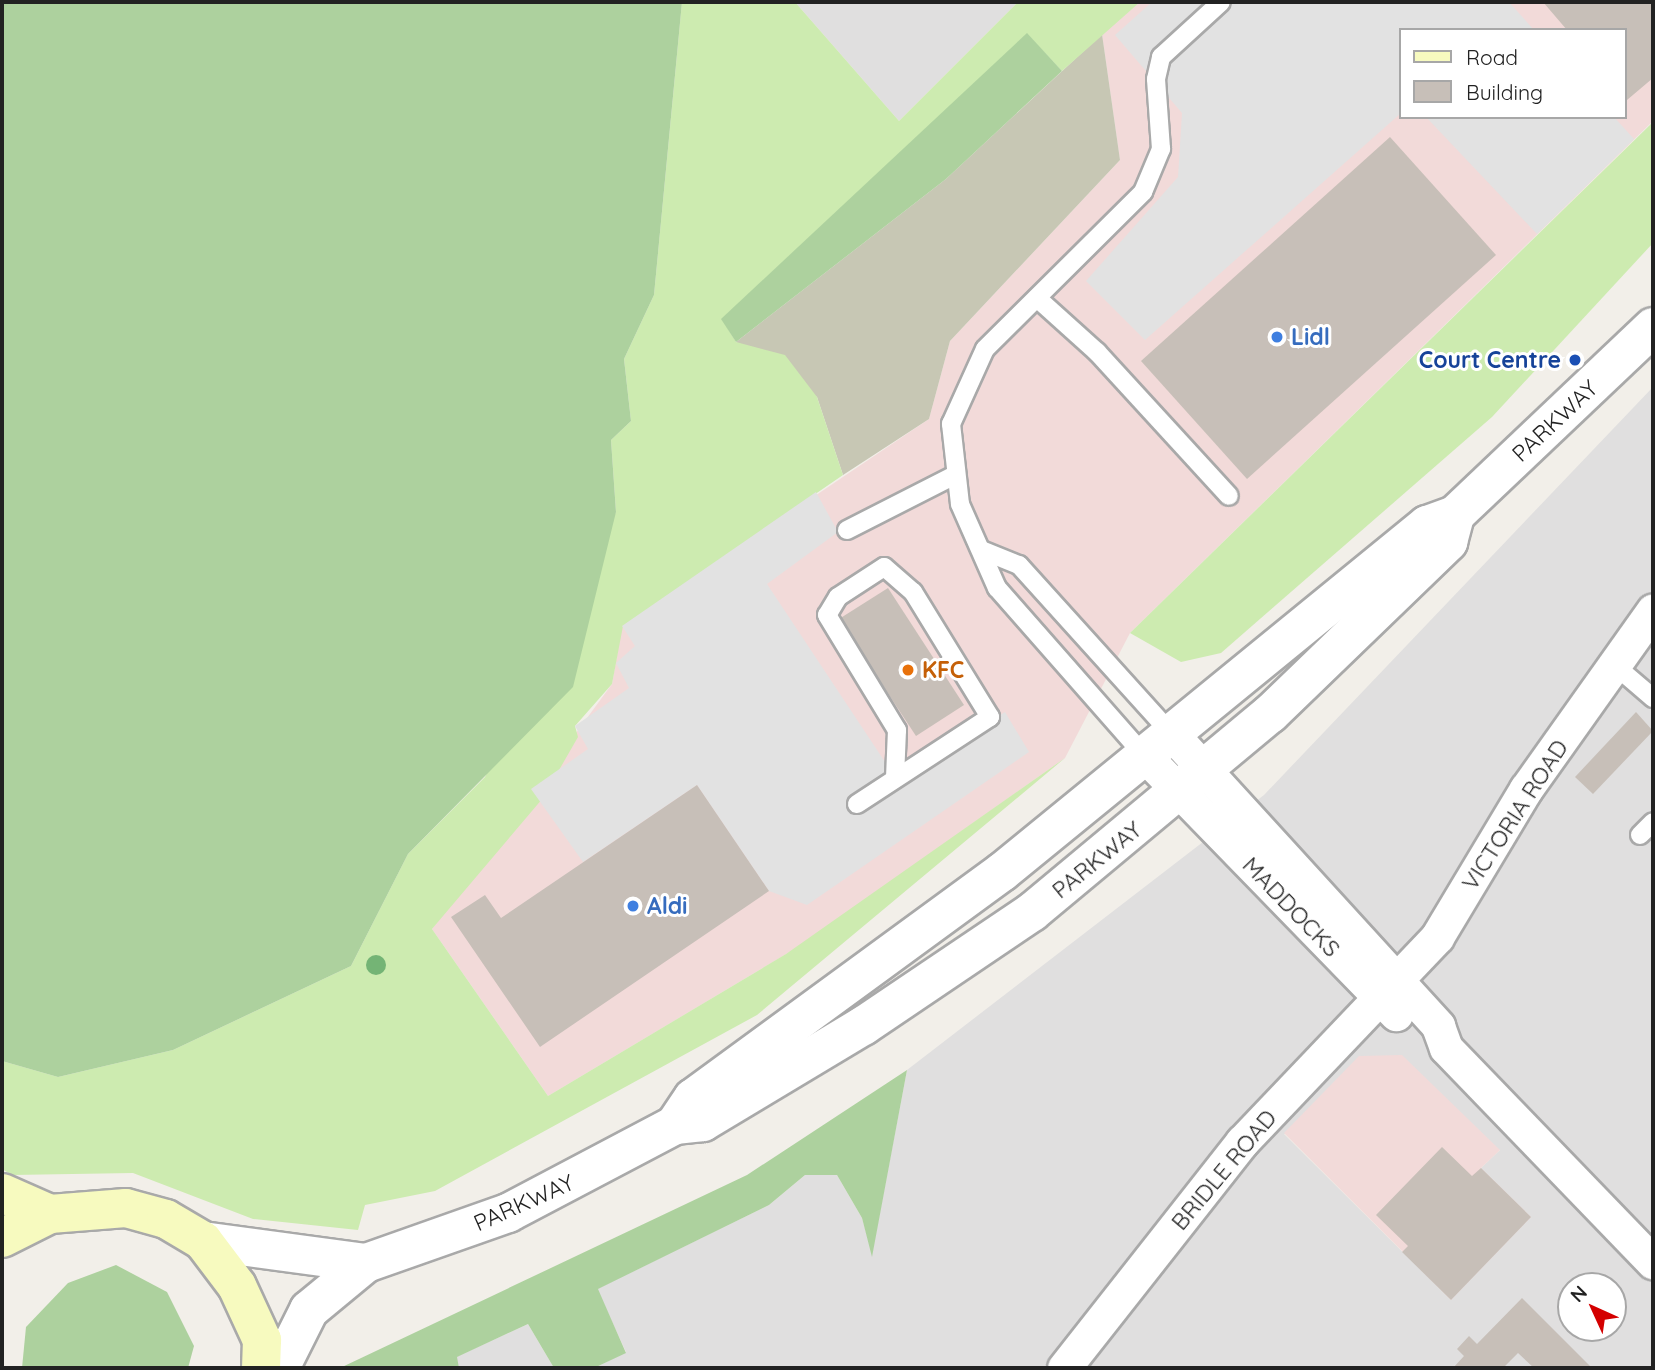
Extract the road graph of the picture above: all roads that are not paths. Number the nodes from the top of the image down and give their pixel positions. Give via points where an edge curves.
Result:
1 (1221, 2) edge
2 (1038, 298) junction
3 (1653, 327) edge
4 (953, 476) junction
5 (1229, 496) dead end
6 (1455, 515) junction
7 (847, 530) dead end
8 (984, 551) junction
9 (1653, 610) edge
10 (1618, 668) junction
11 (1653, 698) edge
12 (1157, 743) junction
13 (895, 777) junction
14 (1192, 782) junction
15 (857, 804) dead end
16 (1653, 822) edge
17 (1640, 835) dead end
18 (1389, 991) junction
19 (675, 1125) junction
20 (2, 1193) edge
21 (50, 1214) junction
22 (2, 1238) edge
23 (203, 1241) junction
24 (1647, 1244) edge
25 (366, 1263) junction
26 (261, 1368) edge
27 (280, 1368) edge
28 (1064, 1368) edge

1 - 2 lane via 1161,57 1156,79 1161,149 1143,192
2 - 4 lane via 985,349 954,407
2 - 5 lane via 1097,352
3 - 6 street, PARKWAY
4 - 7 lane
4 - 8 lane
6 - 12 street, PARKWAY via 1427,524
6 - 14 street, PARKWAY via 1448,542
8 - 12 lane via 997,588
8 - 12 lane via 1019,565
9 - 10 street, VICTORIA ROAD
10 - 11 lane
10 - 18 street, VICTORIA ROAD via 1526,789 1437,937
12 - 14 street, MADDOCKS
12 - 19 street, PARKWAY via 884,962 693,1098
13 - 13 lane via 990,717 898,575 884,567 838,597 827,615 897,730
13 - 15 lane
14 - 18 street, MADDOCKS
14 - 19 street, PARKWAY via 1032,912 934,980 703,1122
16 - 17 lane
18 - 24 street, MADDOCKS via 1424,1042 1446,1048
18 - 28 street, BRIDLE ROAD via 1242,1142
19 - 25 street, PARKWAY via 508,1213
20 - 21 main road
21 - 22 main road
21 - 23 main road via 126,1208 166,1219
23 - 25 street, PARKWAY
23 - 26 main road via 237,1286 262,1340
25 - 27 street, PARKWAY via 309,1310

